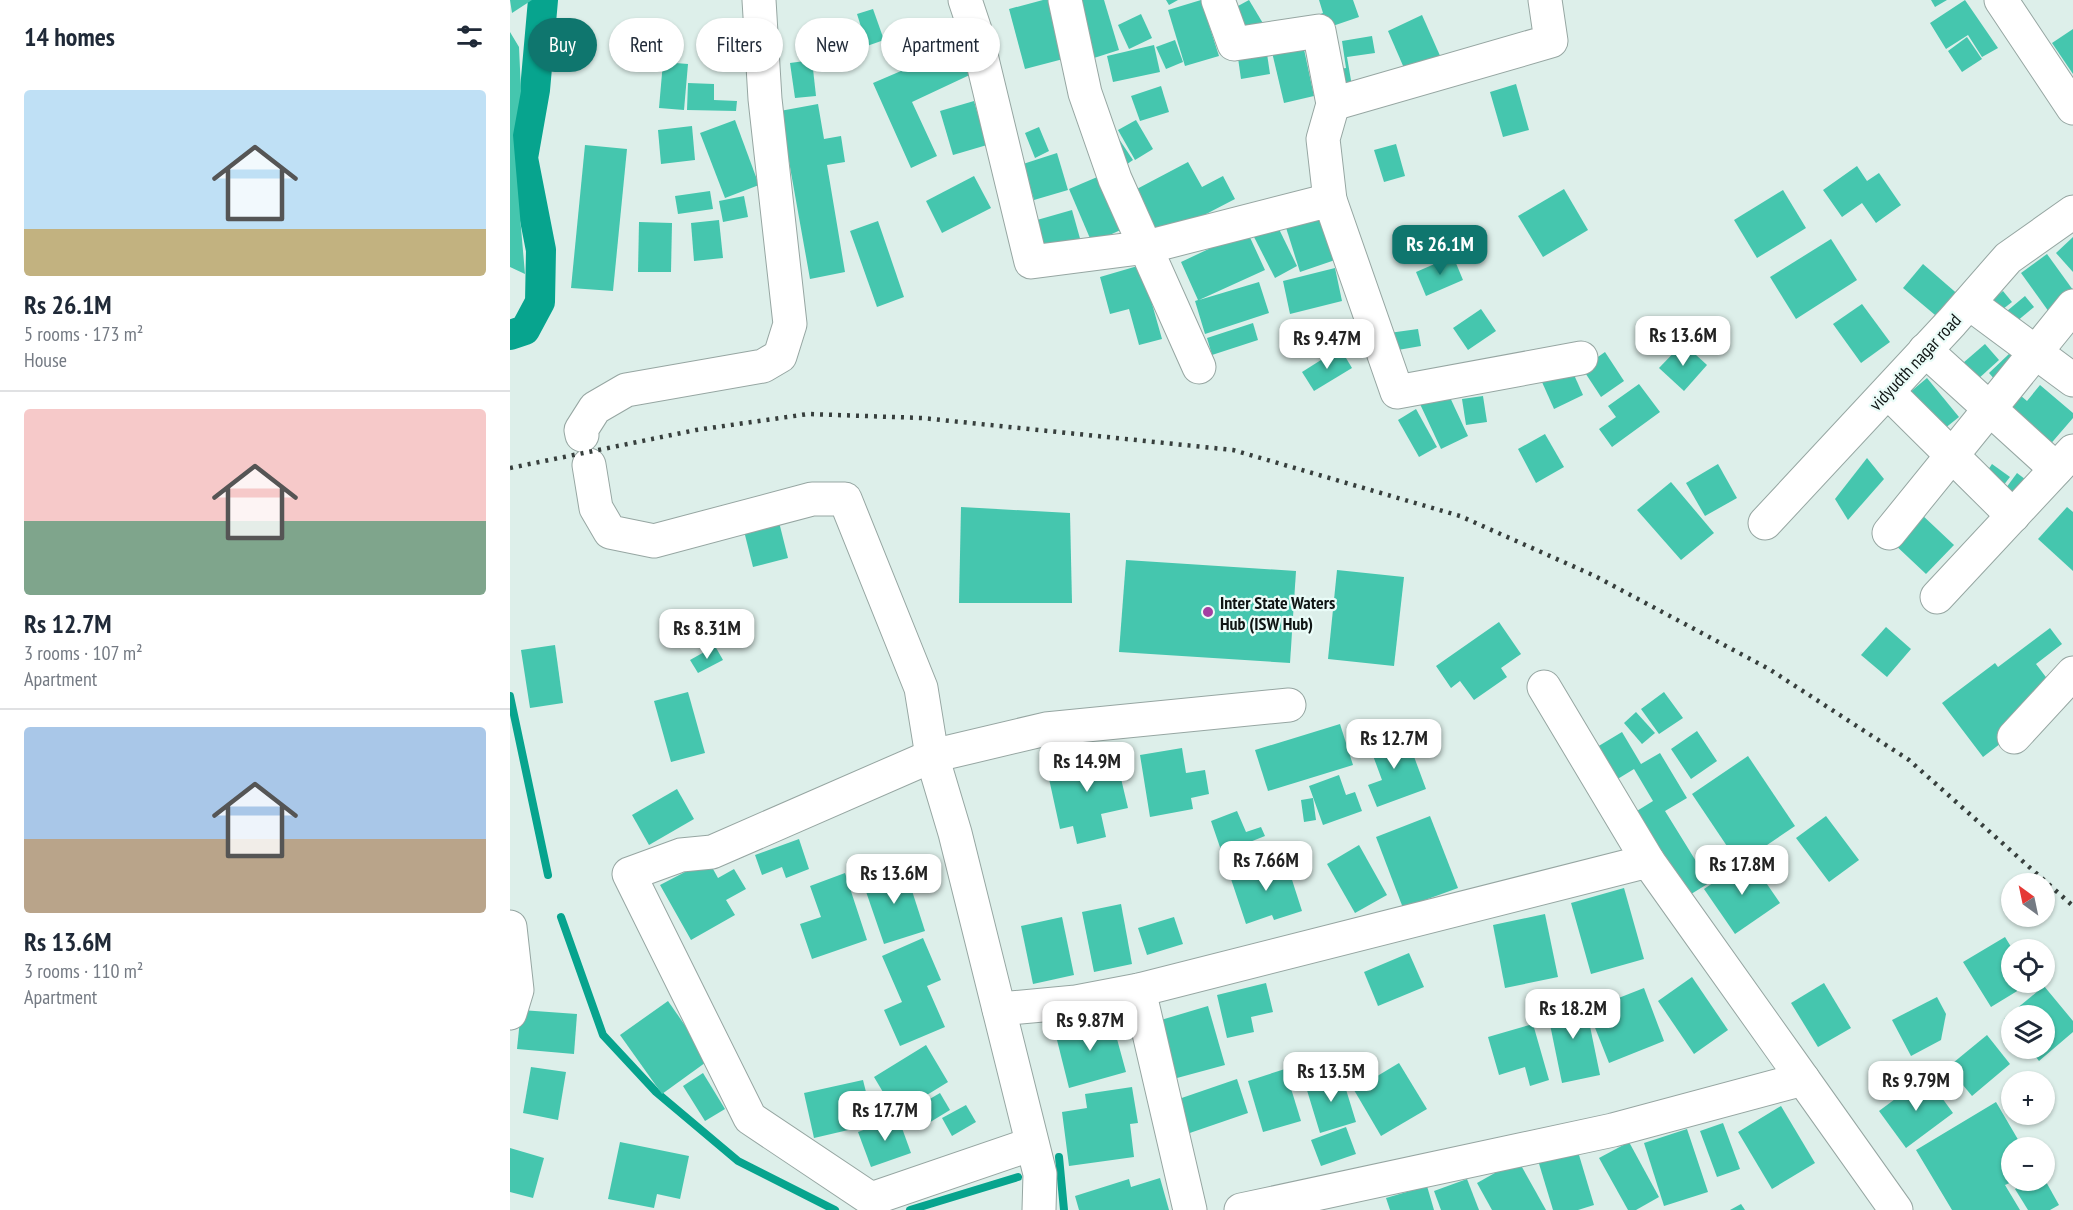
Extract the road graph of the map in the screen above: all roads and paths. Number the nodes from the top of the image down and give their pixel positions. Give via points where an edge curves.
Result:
1 (759, 0) edge
2 (964, 0) edge
3 (1065, 0) edge
4 (1218, 0) edge
5 (1545, 0) edge
6 (2001, 0) edge
7 (1333, 104) junction
8 (2073, 108) edge
9 (1330, 200) junction
10 (2073, 212) edge
11 (1147, 247) junction
12 (1969, 303) junction
13 (2073, 306) edge
14 (1925, 350) junction
15 (2036, 353) junction
16 (1581, 358) dead end
17 (1199, 367) dead end
18 (2073, 380) edge
19 (1888, 392) junction
20 (1990, 410) junction
21 (1952, 456) junction
22 (2064, 460) edge
23 (2013, 516) junction
24 (1765, 523) dead end
25 (1889, 533) dead end
26 (1937, 597) dead end
27 (2073, 674) edge
28 (1544, 687) dead end
29 (1289, 705) dead end
30 (2014, 737) dead end
31 (932, 756) junction
32 (1648, 861) junction
33 (510, 927) edge
34 (1139, 990) junction
35 (999, 1009) junction
36 (510, 1013) edge
37 (1803, 1079) junction
38 (1032, 1144) junction
39 (1039, 1210) edge
40 (1190, 1210) edge
41 (1241, 1210) edge
42 (1896, 1210) edge

1 - 31 street via 765,99 790,324 780,356 763,366 626,390 595,408 581,430 596,508 610,532 654,541 812,499 844,499 921,688
2 - 11 street via 975,30 1031,262
3 - 11 street via 1085,93 1114,179
4 - 7 street via 1234,44 1319,31
5 - 7 street via 1551,41
6 - 8 street
7 - 9 street via 1323,139
9 - 11 street
9 - 16 street via 1397,392
10 - 12 street, vidyudth nagar road via 2008,258
11 - 17 street
12 - 14 street, vidyudth nagar road
12 - 15 street
13 - 15 street
14 - 19 street, vidyudth nagar road
14 - 20 street
15 - 18 street
15 - 20 street
19 - 21 street
19 - 24 street, vidyudth nagar road
20 - 21 street
20 - 22 street
21 - 23 street
21 - 25 street
22 - 23 street
23 - 26 street
27 - 30 street
28 - 32 street
29 - 31 street via 1046,729
31 - 35 street
31 - 38 street via 712,852 681,855 629,874 750,1118 871,1199
32 - 34 street
32 - 37 street
33 - 36 street via 517,990
34 - 35 street via 1076,1002
34 - 40 street
35 - 38 street
37 - 41 street via 1613,1130
37 - 42 street
38 - 39 street via 1040,1174

